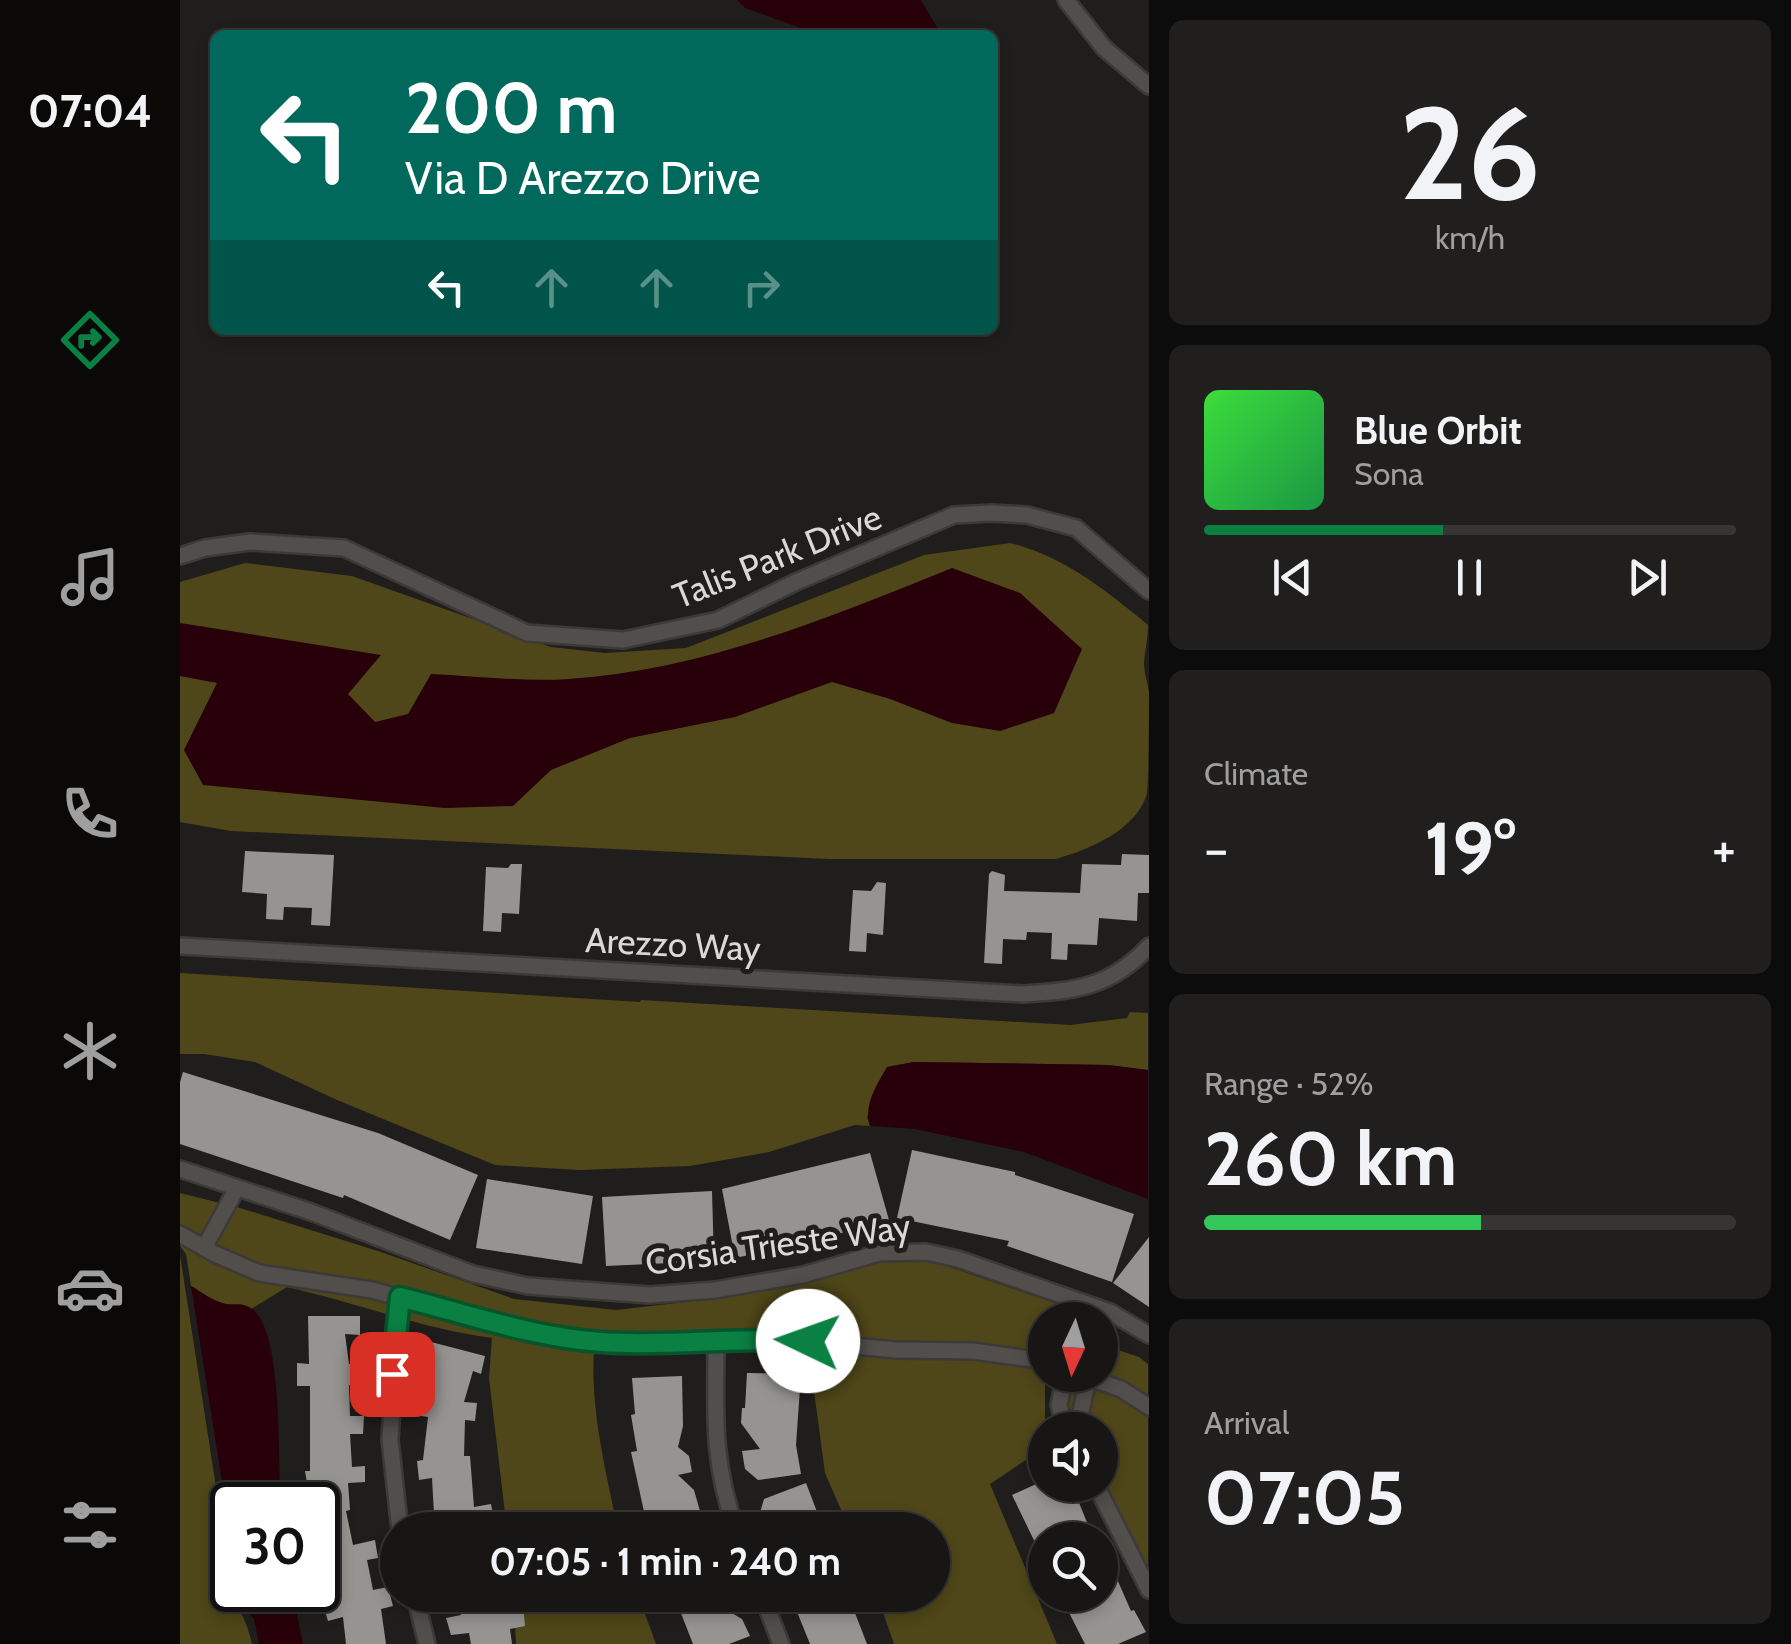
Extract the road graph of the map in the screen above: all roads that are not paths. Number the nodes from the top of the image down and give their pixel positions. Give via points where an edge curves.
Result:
1 (1066, 0) edge
2 (1148, 86) edge
3 (180, 556) edge
4 (1148, 591) edge
5 (180, 946) edge
6 (1148, 946) edge
7 (180, 1168) edge
8 (237, 1188) junction
9 (180, 1234) edge
10 (204, 1248) junction
11 (400, 1297) junction
12 (1082, 1302) edge
13 (1118, 1317) edge
14 (1148, 1335) edge
15 (716, 1340) junction
16 (1028, 1357) edge
17 (1118, 1388) edge
18 (1148, 1407) edge
19 (1104, 1502) edge
20 (398, 1512) edge
21 (730, 1512) edge
22 (1148, 1590) edge
23 (419, 1612) edge
24 (769, 1612) edge
25 (427, 1644) edge
26 (781, 1644) edge

1 - 2 street via 1104,48
3 - 4 street, Talis Park Drive via 250,542 344,548 527,633 623,640 718,620 954,515 992,513 1076,528
5 - 6 street, Arezzo Way via 1023,994 1099,984
7 - 8 street, Corsia Trieste Way
8 - 10 street
8 - 12 street, Corsia Trieste Way via 473,1274 528,1286 650,1295 715,1290 879,1253 926,1252
9 - 10 street
10 - 11 street via 259,1273
11 - 15 street via 572,1339
11 - 20 street via 390,1440
13 - 14 street, Corsia Trieste Way
15 - 16 street
15 - 21 street via 714,1428
17 - 18 street
19 - 22 street
23 - 25 street
24 - 26 street

